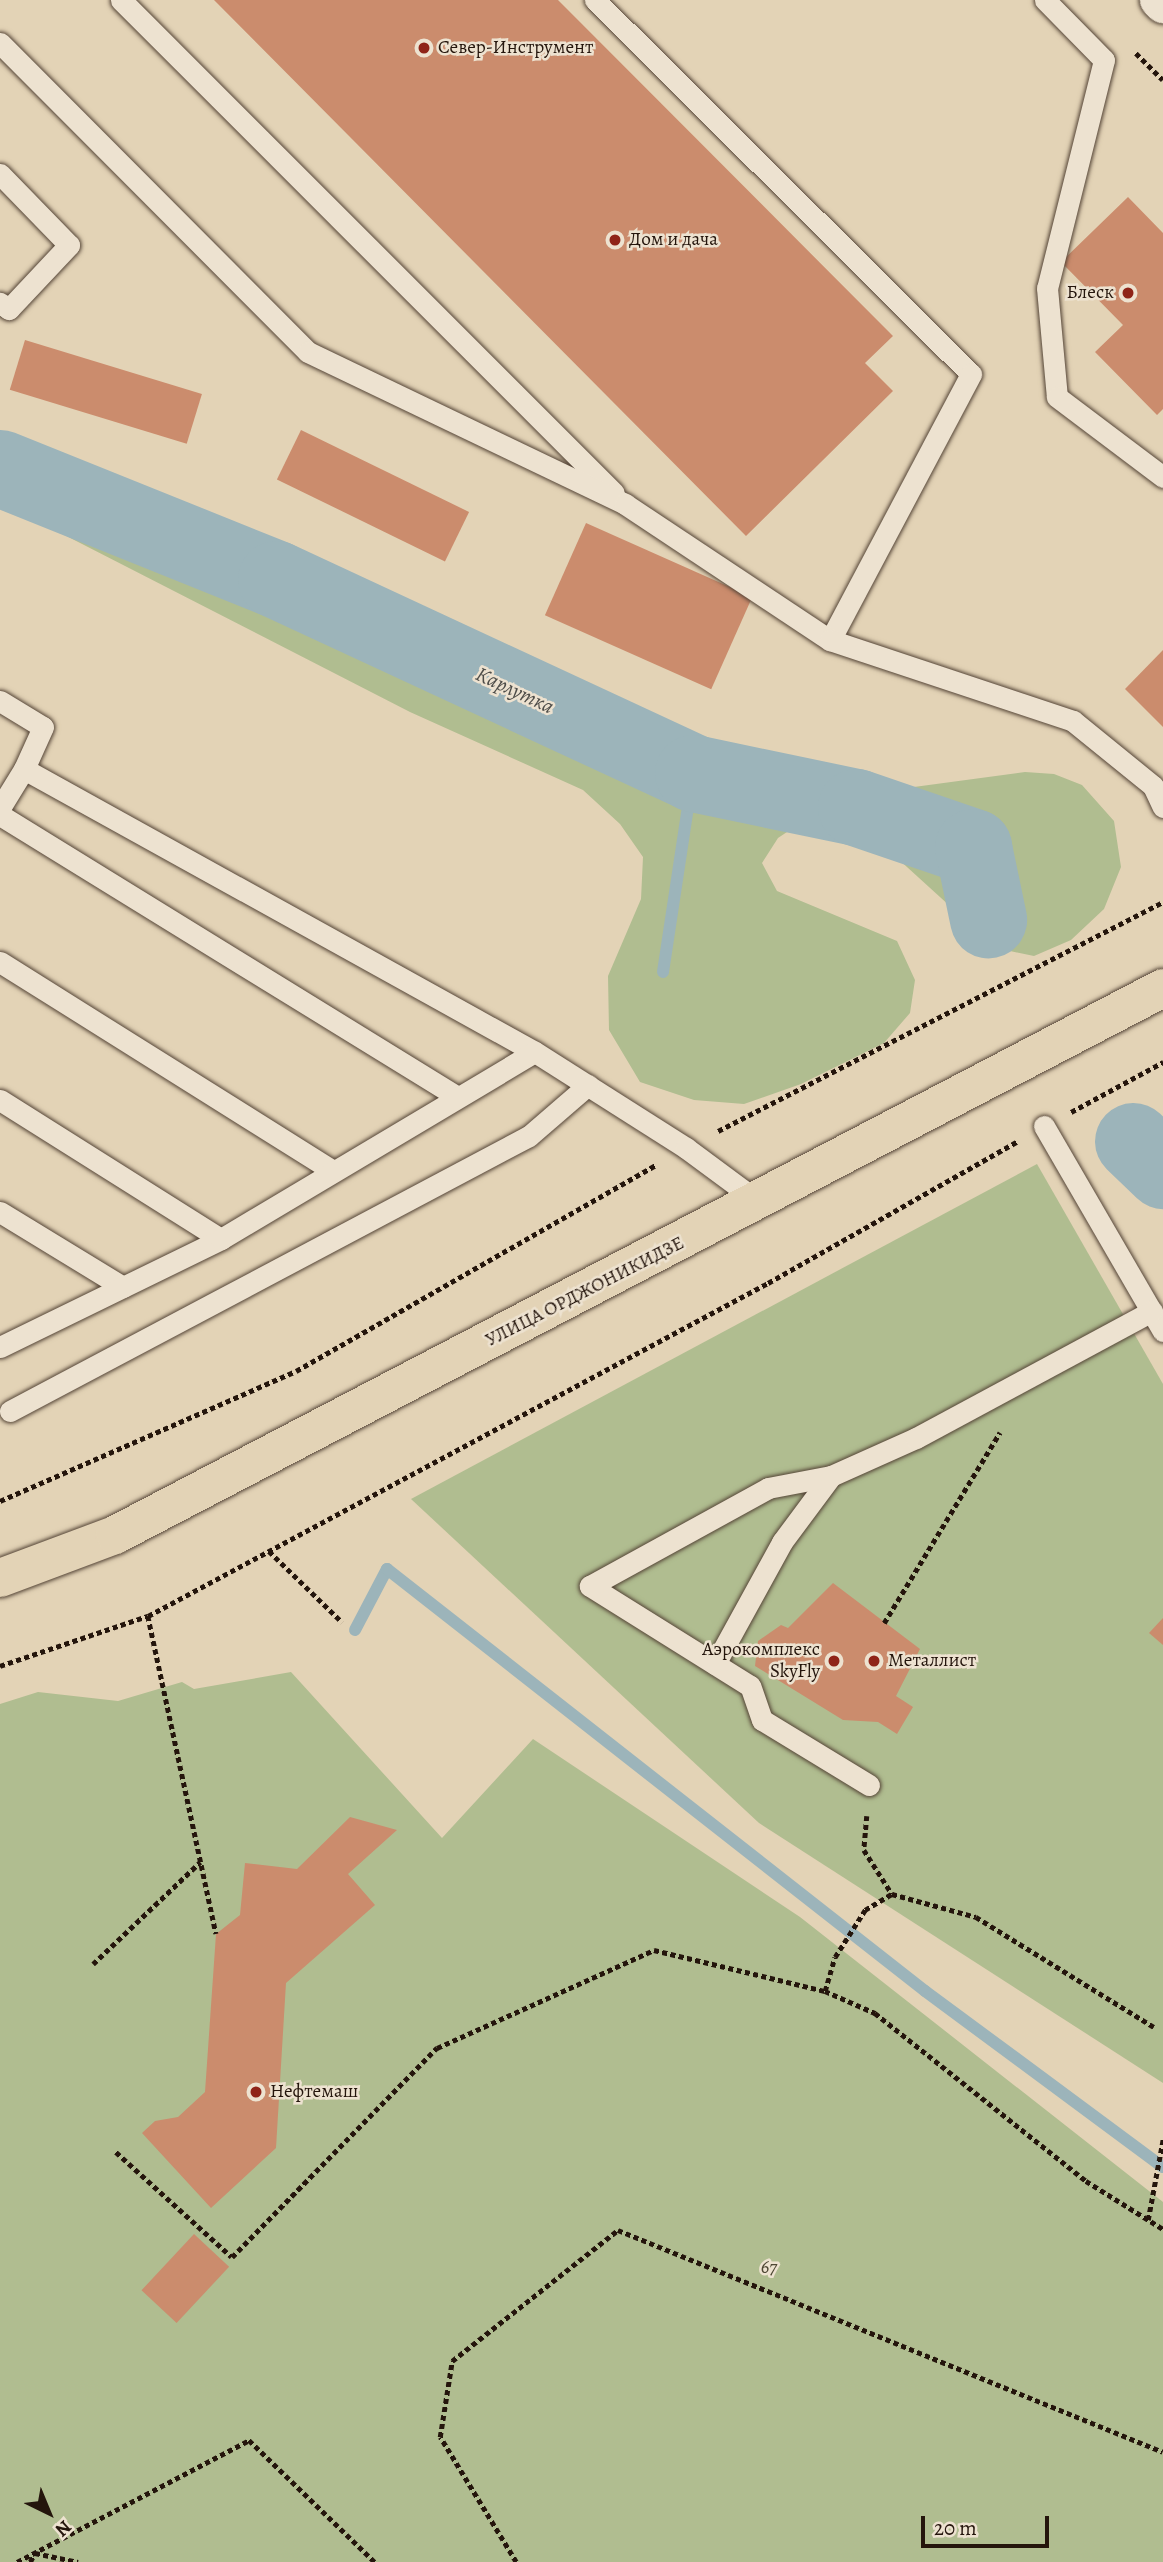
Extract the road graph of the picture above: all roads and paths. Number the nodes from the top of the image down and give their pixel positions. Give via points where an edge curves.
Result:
1 (121, 0) edge
2 (595, 0) edge
3 (1045, 0) edge
4 (1159, 0) edge
5 (1163, 4) edge
6 (0, 43) edge
7 (0, 174) edge
8 (0, 303) edge
9 (1163, 477) edge
10 (625, 504) junction
11 (830, 640) junction
12 (0, 701) edge
13 (24, 769) junction
14 (1163, 807) edge
15 (0, 808) edge
16 (0, 815) edge
17 (1163, 902) edge
18 (0, 962) edge
19 (1163, 989) edge
20 (535, 1052) junction
21 (1163, 1062) edge
22 (588, 1085) junction
23 (456, 1096) junction
24 (0, 1100) edge
25 (1044, 1126) junction
26 (685, 1148) junction
27 (333, 1171) junction
28 (759, 1202) junction
29 (0, 1212) edge
30 (221, 1239) junction
31 (123, 1287) junction
32 (1152, 1311) junction
33 (1163, 1331) edge
34 (2, 1344) edge
35 (1034, 1378) junction
36 (10, 1411) dead end
37 (831, 1476) junction
38 (0, 1501) edge
39 (269, 1551) junction
40 (0, 1578) edge
41 (148, 1616) junction
42 (342, 1622) dead end
43 (884, 1623) dead end
44 (715, 1664) junction
45 (0, 1666) edge
46 (869, 1786) joint
47 (201, 1862) junction
48 (892, 1894) junction
49 (216, 1934) dead end
50 (93, 1964) dead end
51 (825, 1991) junction
52 (1153, 2027) dead end
53 (1163, 2139) edge
54 (116, 2152) dead end
55 (1148, 2220) junction
56 (1163, 2229) edge
57 (1163, 2452) edge
58 (35, 2553) junction
59 (17, 2562) edge
60 (30, 2562) edge
61 (78, 2562) edge
62 (375, 2562) edge
63 (516, 2562) edge

1 - 10 lane
2 - 11 lane via 971,374
3 - 9 lane via 1104,60 1047,288 1057,397
4 - 5 street
6 - 10 lane via 308,352
7 - 8 lane via 69,245 9,309
10 - 11 lane
11 - 14 lane via 1073,721 1153,786
12 - 13 lane via 43,727
13 - 15 lane
13 - 20 lane
16 - 23 lane
17 - 26 path
18 - 27 lane
19 - 28 main road, УЛИЦА ОРДЖОНИКИДЗЕ
20 - 22 lane
20 - 23 lane
21 - 25 path
22 - 26 lane
22 - 36 lane via 528,1136
23 - 27 lane
24 - 30 lane
25 - 32 lane
25 - 39 path via 768,1283
26 - 28 lane
26 - 38 path via 296,1371
27 - 30 lane
28 - 40 main road, УЛИЦА ОРДЖОНИКИДЗЕ via 115,1535
29 - 31 lane
30 - 31 lane
31 - 34 lane
32 - 33 lane
32 - 35 lane
35 - 37 lane
35 - 43 path
37 - 44 lane via 782,1542
37 - 44 lane via 768,1488 590,1586
39 - 41 path
39 - 42 path
41 - 45 path
41 - 47 path
44 - 46 lane via 750,1686 762,1720
46 - 48 path via 864,1850
47 - 49 path
47 - 50 path
48 - 51 path via 865,1910 835,1957
48 - 52 path via 976,1917
51 - 54 path via 654,1950 437,2048 232,2257
51 - 55 path via 875,2013 1086,2181
53 - 55 path
55 - 56 path
57 - 63 path via 618,2230 452,2361 440,2437
58 - 59 path
58 - 60 path
58 - 61 path
58 - 62 path via 249,2440

